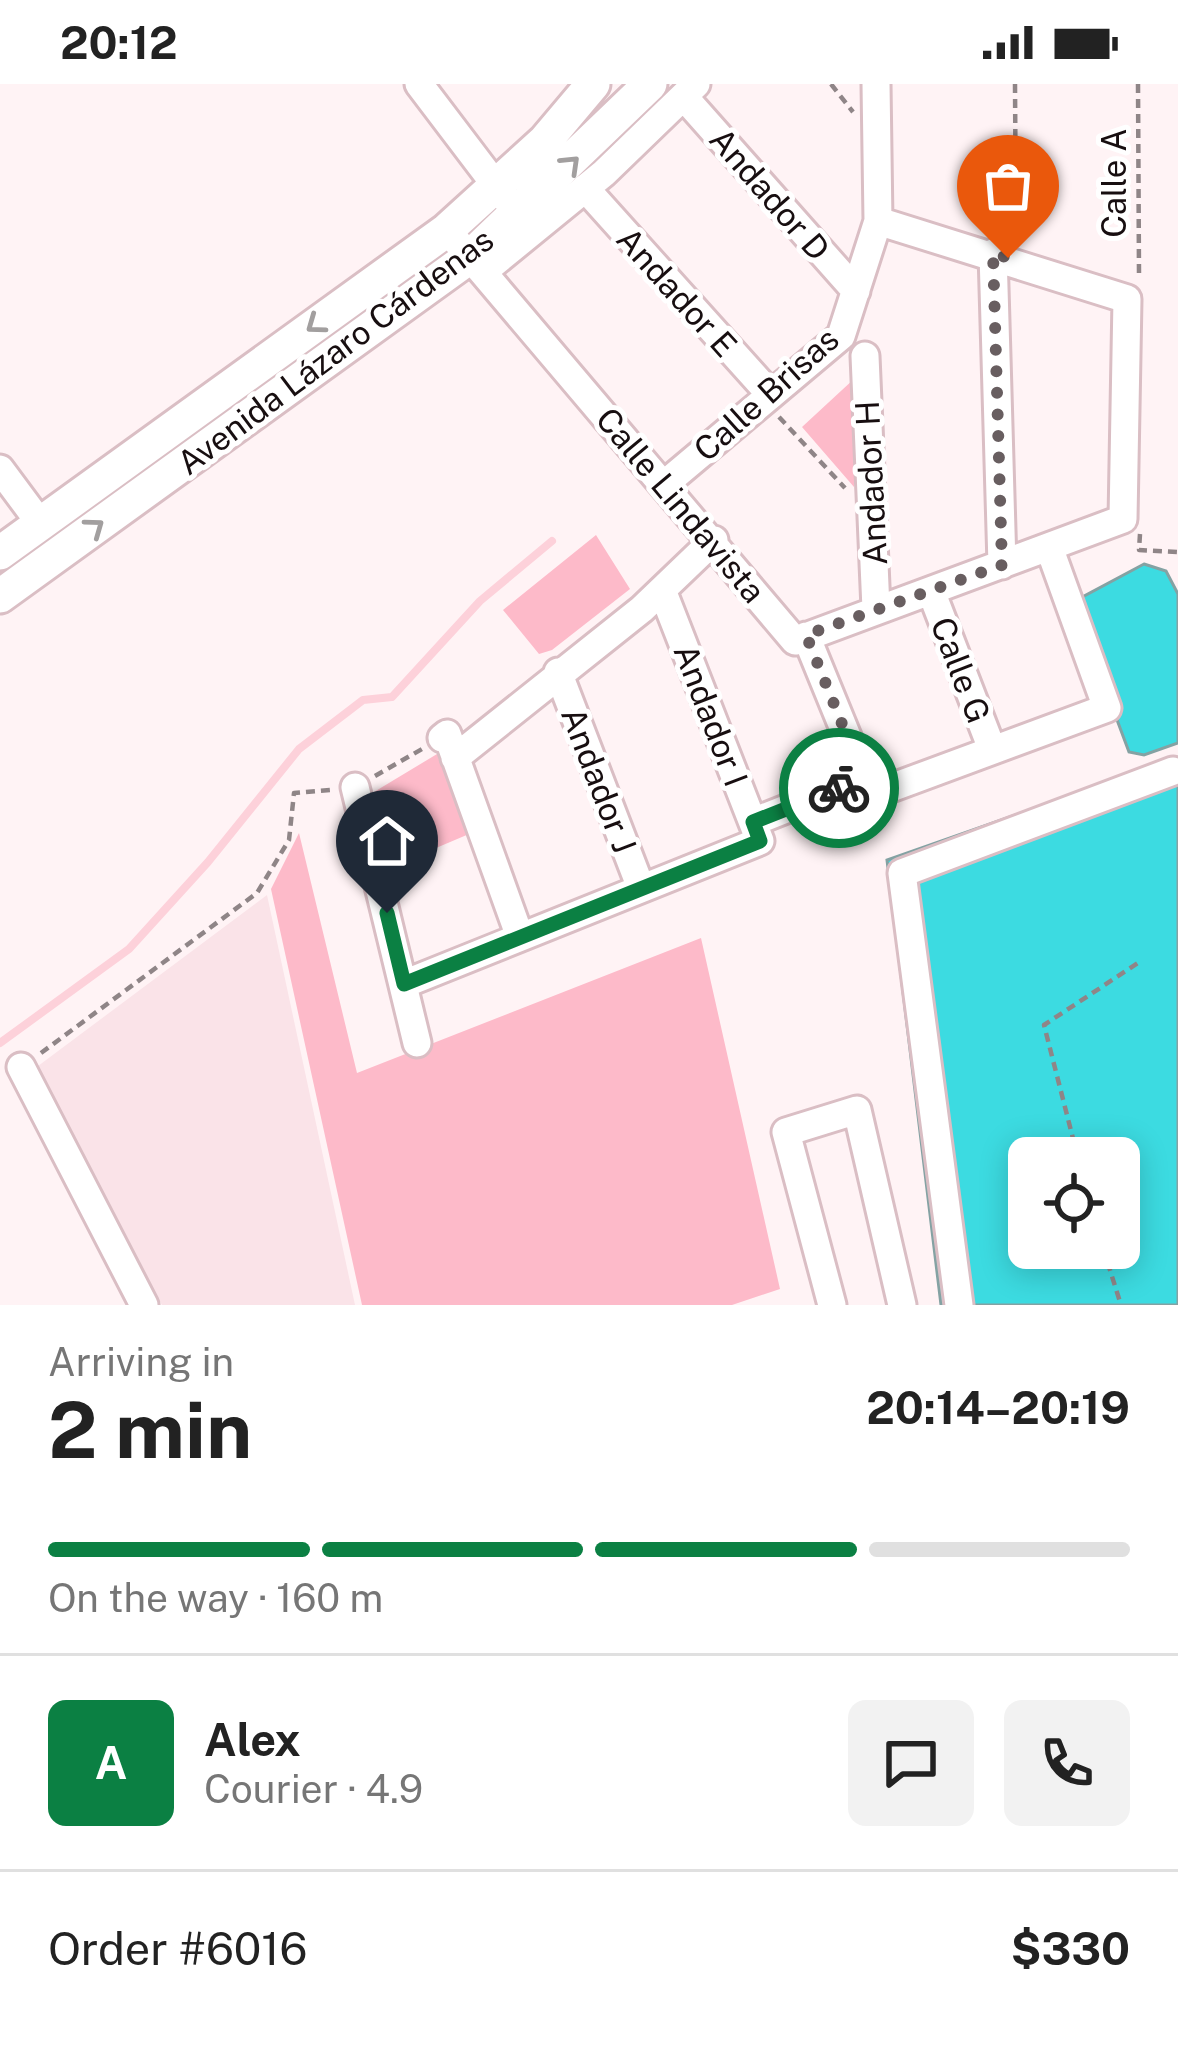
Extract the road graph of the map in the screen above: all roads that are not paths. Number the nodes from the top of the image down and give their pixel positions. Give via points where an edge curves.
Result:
1 (418, 84) edge
2 (593, 84) edge
3 (650, 84) edge
4 (875, 84) edge
5 (690, 90) edge
6 (496, 186) junction
7 (585, 188) junction
8 (518, 213) junction
9 (878, 221) junction
10 (447, 230) junction
11 (1005, 257) junction
12 (477, 263) junction
13 (856, 291) junction
14 (865, 356) dead end
15 (773, 404) junction
16 (0, 469) edge
17 (666, 483) junction
18 (40, 524) junction
19 (714, 540) junction
20 (1049, 547) junction
21 (0, 553) edge
22 (1002, 565) junction
23 (662, 590) junction
24 (931, 591) junction
25 (0, 596) edge
26 (876, 609) junction
27 (806, 635) junction
28 (558, 672) junction
29 (992, 749) junction
30 (1173, 771) dead end
31 (864, 778) junction
32 (355, 787) road end
33 (757, 831) junction
34 (641, 888) junction
35 (520, 937) junction
36 (404, 984) junction
37 (417, 1043) dead end
38 (21, 1067) road end
39 (144, 1305) edge
40 (832, 1305) edge
41 (902, 1305) edge
42 (959, 1305) edge

1 - 6 street
2 - 6 main road, Avenida Lázaro Cárdenas
8 -> 3 main road, Avenida Lázaro Cárdenas
4 - 9 street, Calle Brisas
5 - 7 street
5 - 13 street, Andador D
6 - 8 street
6 - 10 main road, Avenida Lázaro Cárdenas
7 - 12 street
7 - 15 street, Andador E
8 - 12 main road, Avenida Lázaro Cárdenas
9 - 11 street
9 - 13 street, Calle Brisas
10 - 12 street, Calle Lindavista
10 -> 18 main road, Avenida Lázaro Cárdenas
11 - 20 street via 1127,298 1124,519
11 - 22 street
12 - 17 street, Calle Lindavista
25 -> 12 main road, Avenida Lázaro Cárdenas
13 - 15 street, Calle Brisas via 841,336
14 - 26 street, Andador H
15 - 17 street, Calle Brisas
16 - 18 street
17 - 19 street, Calle Lindavista
18 - 21 main road, Avenida Lázaro Cárdenas
19 - 23 street
19 - 27 street, Calle Lindavista via 795,641
20 - 22 street
20 - 29 street via 1107,708
22 - 24 street
23 - 28 street
23 - 33 street, Andador I
24 - 26 street
24 - 29 street, Calle G
26 - 27 street
27 - 31 street
28 - 34 street, Andador J
28 - 35 street via 448,748
29 - 31 street via 888,788
30 - 42 street via 902,873
31 - 33 street
32 - 36 street
33 - 34 street
34 - 35 street
35 - 36 street
36 - 37 street
38 - 39 street
40 - 41 street via 786,1132 857,1110

